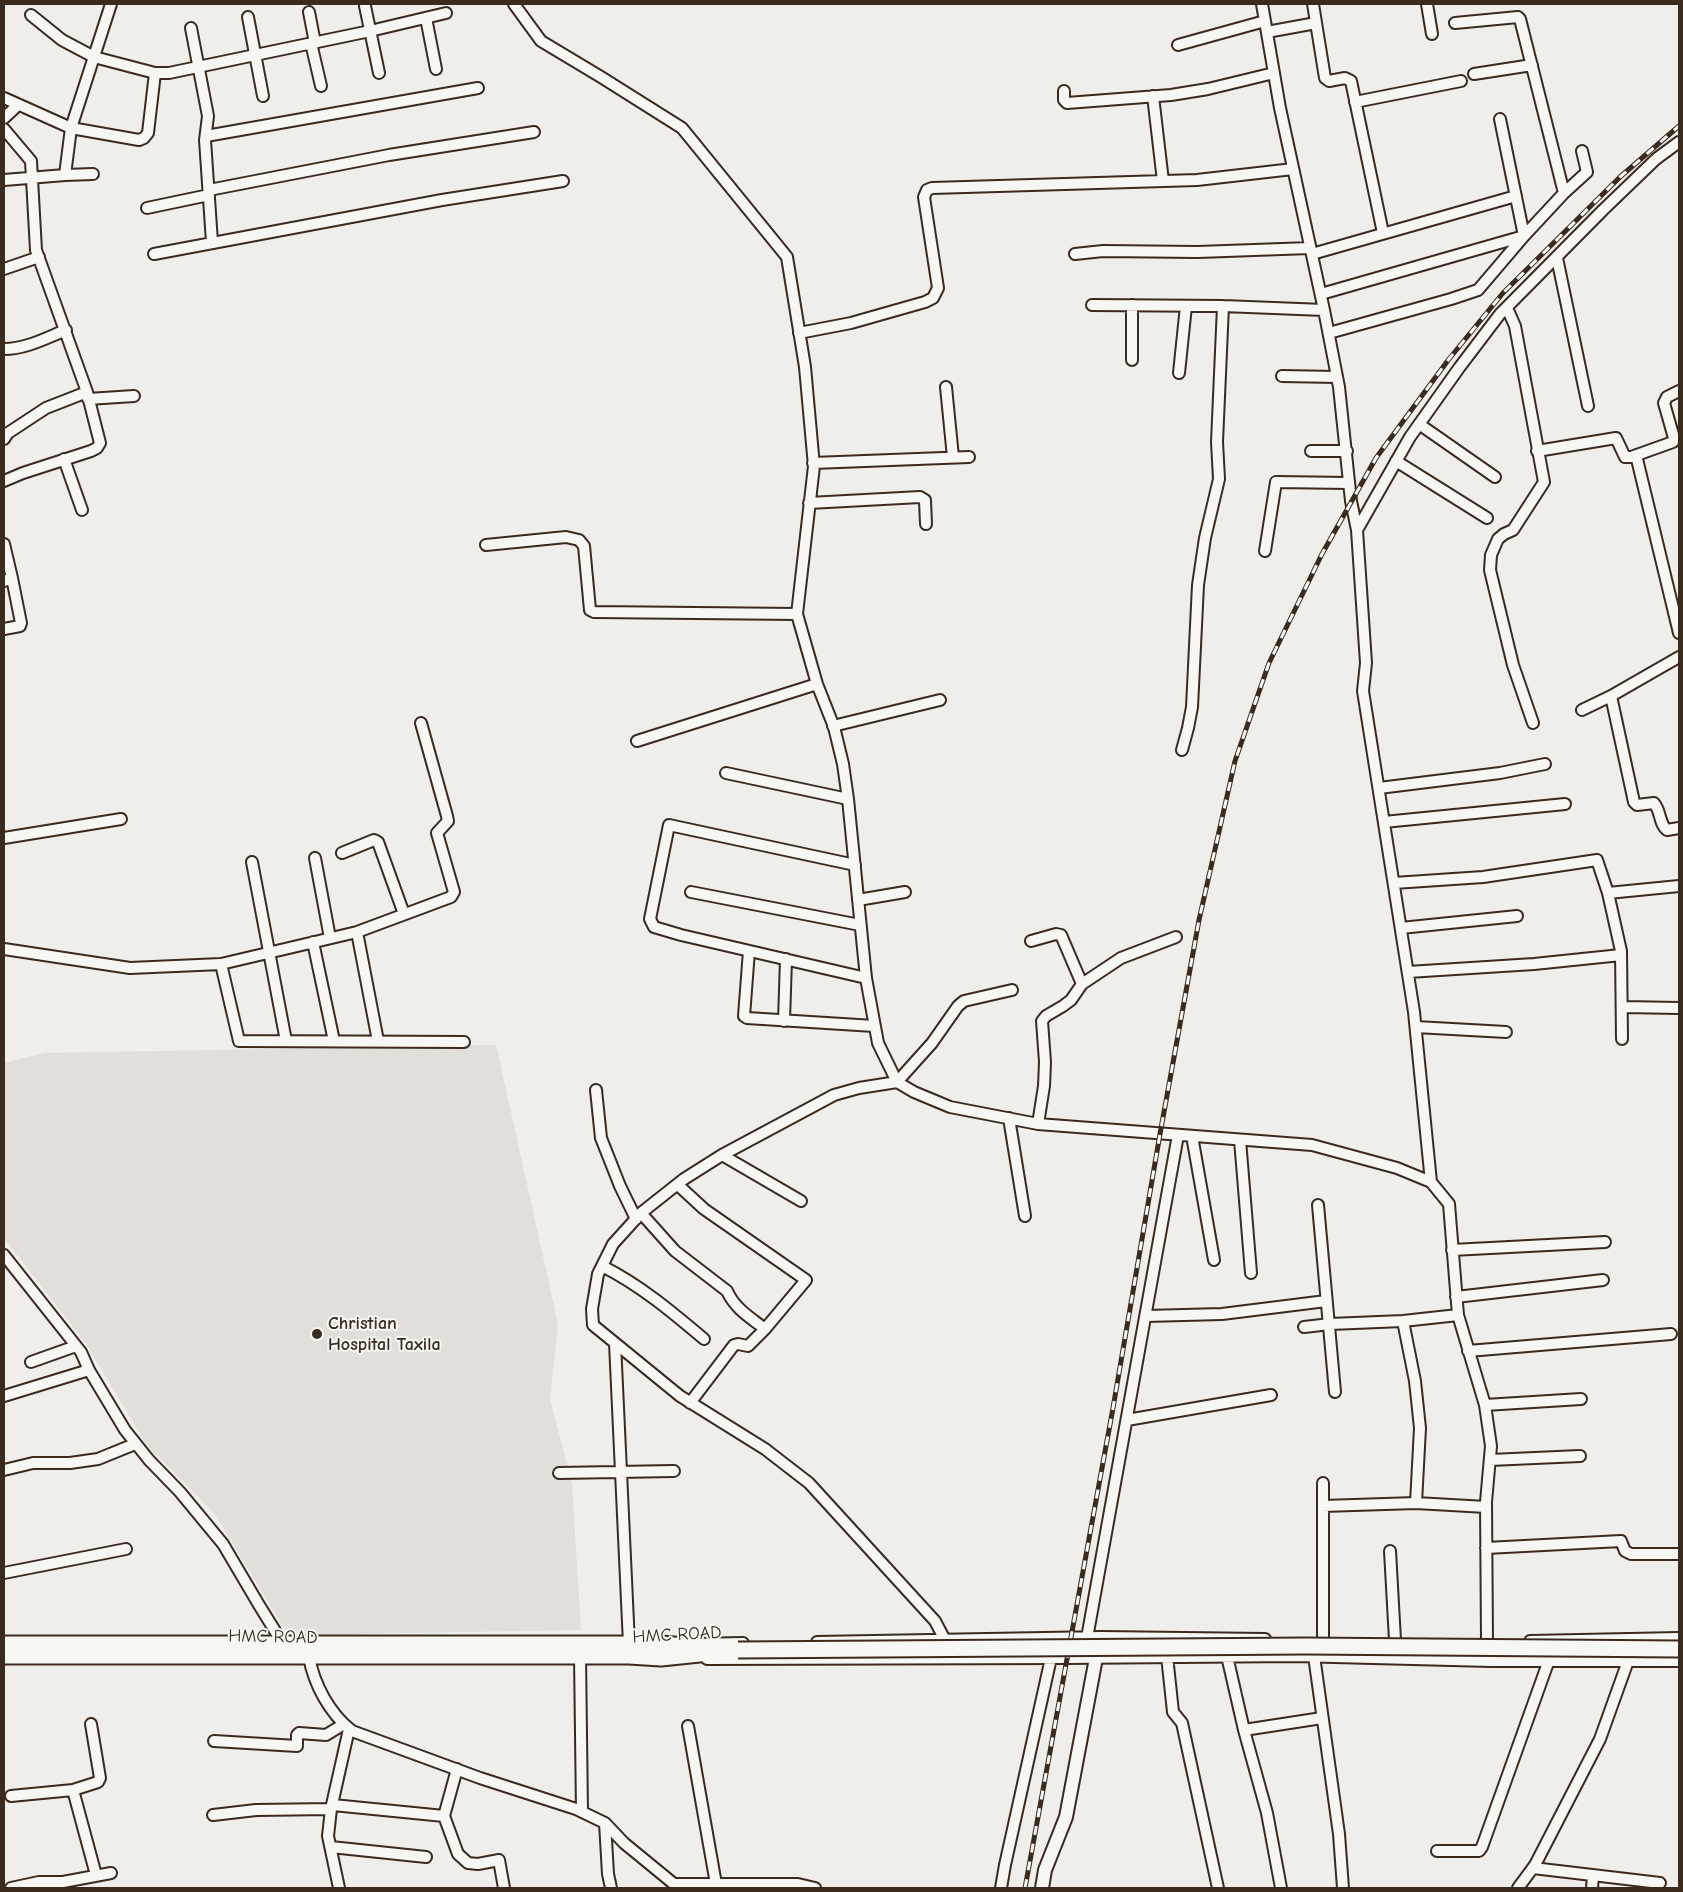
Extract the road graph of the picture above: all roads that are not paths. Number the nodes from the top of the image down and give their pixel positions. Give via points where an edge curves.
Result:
1 (112, 4) edge
2 (514, 4) edge
3 (1262, 4) edge
4 (1313, 4) edge
5 (1427, 4) edge
6 (365, 6) dead end
7 (308, 12) dead end
8 (446, 13) dead end
9 (31, 14) dead end
10 (248, 17) dead end
11 (426, 18) junction
12 (1265, 21) junction
13 (1316, 23) junction
14 (1455, 23) dead end
15 (191, 28) dead end
16 (370, 31) junction
17 (1267, 32) junction
18 (1432, 34) dead end
19 (313, 43) junction
20 (1178, 45) dead end
21 (254, 55) junction
22 (94, 57) junction
23 (1532, 65) junction
24 (198, 67) junction
25 (436, 69) dead end
26 (1274, 72) junction
27 (155, 73) junction
28 (379, 73) dead end
29 (1474, 74) dead end
30 (1461, 82) dead end
31 (321, 86) dead end
32 (478, 88) dead end
33 (1064, 91) dead end
34 (262, 96) dead end
35 (1154, 96) junction
36 (4, 98) edge
37 (1356, 102) junction
38 (18, 105) junction
39 (4, 118) edge
40 (1500, 118) dead end
41 (71, 128) junction
42 (4, 129) edge
43 (534, 132) dead end
44 (206, 136) junction
45 (1679, 142) edge
46 (1582, 151) dead end
47 (1293, 169) junction
48 (93, 174) dead end
49 (65, 175) junction
50 (32, 176) junction
51 (4, 180) edge
52 (564, 181) dead end
53 (1163, 181) junction
54 (209, 192) junction
55 (1564, 193) junction
56 (1516, 196) junction
57 (148, 208) dead end
58 (1383, 233) junction
59 (1524, 236) junction
60 (212, 242) junction
61 (1311, 251) junction
62 (154, 254) dead end
63 (1074, 254) dead end
64 (39, 257) junction
65 (1557, 258) junction
66 (4, 269) edge
67 (1321, 294) junction
68 (1092, 305) dead end
69 (1132, 306) junction
70 (1186, 306) junction
71 (1223, 306) junction
72 (1507, 308) junction
73 (1324, 310) junction
74 (66, 330) junction
75 (799, 333) junction
76 (1329, 333) junction
77 (4, 349) edge
78 (1132, 360) dead end
79 (1179, 372) dead end
80 (1282, 376) dead end
81 (1337, 377) junction
82 (946, 387) dead end
83 (1679, 391) edge
84 (88, 396) junction
85 (134, 396) dead end
86 (1588, 406) dead end
87 (1419, 424) junction
88 (4, 439) edge
89 (1311, 451) dead end
90 (1346, 451) junction
91 (1537, 451) junction
92 (1636, 455) junction
93 (969, 456) dead end
94 (953, 457) junction
95 (64, 459) junction
96 (1396, 461) junction
97 (814, 463) junction
98 (1495, 477) dead end
99 (4, 481) edge
100 (1349, 483) junction
101 (809, 503) junction
102 (82, 510) dead end
103 (1487, 518) dead end
104 (926, 524) dead end
105 (1357, 530) junction
106 (4, 544) edge
107 (486, 545) dead end
108 (1265, 551) dead end
109 (8, 579) edge
110 (797, 614) junction
111 (4, 629) edge
112 (1679, 633) edge
113 (1679, 657) edge
114 (817, 684) junction
115 (1611, 696) junction
116 (940, 700) dead end
117 (1582, 710) dead end
118 (1533, 722) dead end
119 (422, 723) dead end
120 (833, 726) junction
121 (637, 741) dead end
122 (1182, 750) dead end
123 (1545, 764) dead end
124 (726, 773) dead end
125 (1379, 788) junction
126 (848, 799) junction
127 (1565, 804) dead end
128 (121, 819) dead end
129 (1384, 822) junction
130 (1679, 828) edge
131 (4, 838) edge
132 (342, 853) dead end
133 (315, 858) dead end
134 (252, 862) dead end
135 (855, 865) junction
136 (1394, 883) junction
137 (1679, 886) edge
138 (691, 892) dead end
139 (905, 892) dead end
140 (1608, 893) junction
141 (858, 900) junction
142 (404, 914) junction
143 (1517, 916) dead end
144 (860, 925) junction
145 (1401, 928) junction
146 (357, 932) junction
147 (1176, 937) dead end
148 (330, 938) junction
149 (1031, 941) dead end
150 (312, 942) junction
151 (4, 948) edge
152 (749, 951) junction
153 (269, 953) junction
154 (1621, 955) junction
155 (786, 959) junction
156 (221, 964) junction
157 (1408, 972) junction
158 (866, 978) junction
159 (1082, 984) junction
160 (1012, 990) dead end
161 (1623, 1007) junction
162 (1679, 1008) edge
163 (784, 1021) junction
164 (874, 1026) junction
165 (1416, 1027) junction
166 (1506, 1032) dead end
167 (1622, 1039) dead end
168 (286, 1041) junction
169 (334, 1041) junction
170 (378, 1041) junction
171 (464, 1042) dead end
172 (897, 1082) junction
173 (596, 1090) dead end
174 (1009, 1118) junction
175 (1038, 1124) junction
176 (1178, 1135) junction
177 (1192, 1136) junction
178 (1240, 1140) junction
179 (722, 1155) junction
180 (1431, 1182) junction
181 (678, 1185) junction
182 (801, 1201) dead end
183 (1318, 1205) dead end
184 (639, 1216) junction
185 (1025, 1216) dead end
186 (1605, 1242) dead end
187 (1452, 1250) junction
188 (4, 1255) edge
189 (1214, 1260) dead end
190 (602, 1266) junction
191 (1251, 1273) dead end
192 (1603, 1280) dead end
193 (1456, 1297) junction
194 (1326, 1301) junction
195 (1458, 1315) junction
196 (1146, 1316) junction
197 (1403, 1321) junction
198 (1330, 1324) junction
199 (1304, 1326) dead end
200 (765, 1329) junction
201 (1671, 1334) dead end
202 (704, 1339) dead end
203 (615, 1343) junction
204 (76, 1346) junction
205 (1468, 1351) junction
206 (31, 1362) dead end
207 (89, 1370) junction
208 (1335, 1392) dead end
209 (1271, 1395) dead end
210 (4, 1396) edge
211 (1581, 1399) dead end
212 (690, 1402) junction
213 (1485, 1406) junction
214 (1127, 1420) junction
215 (135, 1444) junction
216 (1580, 1456) dead end
217 (1490, 1460) junction
218 (4, 1470) edge
219 (674, 1471) dead end
220 (621, 1472) junction
221 (559, 1473) dead end
222 (1323, 1483) dead end
223 (1416, 1503) junction
224 (1323, 1506) junction
225 (1486, 1506) junction
226 (1486, 1548) junction
227 (126, 1549) dead end
228 (1390, 1551) dead end
229 (1679, 1554) edge
230 (4, 1572) edge
231 (1101, 1637) junction
232 (1087, 1638) junction
233 (1679, 1638) edge
234 (945, 1640) junction
235 (1323, 1640) junction
236 (1395, 1640) junction
237 (1487, 1641) junction
238 (4, 1644) edge
239 (629, 1644) junction
240 (1679, 1649) edge
241 (288, 1650) junction
242 (661, 1651) junction
243 (4, 1656) edge
244 (580, 1656) junction
245 (1167, 1656) junction
246 (1227, 1656) junction
247 (1314, 1656) junction
248 (309, 1657) junction
249 (1050, 1658) junction
250 (1096, 1658) junction
251 (1549, 1660) junction
252 (1628, 1661) junction
253 (1679, 1661) edge
254 (1322, 1718) junction
255 (91, 1724) dead end
256 (346, 1726) junction
257 (688, 1726) dead end
258 (1244, 1730) junction
259 (214, 1741) dead end
260 (457, 1769) junction
261 (73, 1790) junction
262 (11, 1796) dead end
263 (332, 1807) junction
264 (582, 1812) junction
265 (213, 1815) dead end
266 (444, 1816) junction
267 (604, 1824) junction
268 (331, 1847) junction
269 (1437, 1850) dead end
270 (426, 1857) dead end
271 (1533, 1868) junction
272 (111, 1873) dead end
273 (96, 1876) junction
274 (1593, 1876) junction
275 (1660, 1883) dead end
276 (716, 1884) junction
277 (39, 1885) edge
278 (765, 1886) edge
279 (11, 1888) edge
280 (339, 1888) edge
281 (504, 1888) edge
282 (611, 1888) edge
283 (815, 1888) edge
284 (1001, 1888) edge
285 (1042, 1888) edge
286 (1218, 1888) edge
287 (1281, 1888) edge
288 (1343, 1888) edge
289 (1518, 1888) edge
290 (1592, 1888) edge

1 - 22 street
2 - 75 street via 541,41 682,128 786,257
3 - 12 street
4 - 13 street
5 - 18 street
6 - 16 street
7 - 19 street
8 - 11 street
9 - 22 street via 62,40
10 - 21 street
11 - 16 street
11 - 25 street
12 - 17 street
12 - 20 street
13 - 17 street
13 - 37 street via 1325,78 1329,81 1350,79
14 - 23 street via 1518,17
15 - 24 street
16 - 19 street
16 - 28 street
17 - 26 street
19 - 21 street
19 - 31 street
21 - 24 street
21 - 34 street
22 - 27 street
22 - 41 street
23 - 29 street
23 - 55 street
24 - 27 street
24 - 44 street via 208,116
26 - 35 street via 1208,89
26 - 47 street
27 - 41 street via 148,133 144,138 140,140
30 - 37 street
32 - 44 street
33 - 35 street via 1067,103
35 - 53 street
36 - 38 street
37 - 58 street
38 - 39 street
38 - 41 street
40 - 56 street
41 - 49 street
42 - 50 street via 30,158
43 - 54 street via 389,155
44 - 54 street
45 - 65 street via 1650,165
46 - 55 street via 1587,172
47 - 53 street
47 - 61 street
48 - 49 street
49 - 50 street
50 - 51 street
50 - 64 street
52 - 60 street
53 - 75 street via 926,190 924,197 938,288 933,298 851,323
54 - 57 street
54 - 60 street
55 - 59 street
56 - 58 street
56 - 59 street
58 - 61 street
59 - 67 street
59 - 76 street via 1478,290
60 - 62 street
61 - 63 street via 1103,251
61 - 67 street
64 - 66 street
64 - 74 street
65 - 72 street
65 - 86 street
67 - 73 street
68 - 69 street
69 - 70 street
69 - 78 street
70 - 71 street
70 - 79 street
71 - 73 street
71 - 122 street via 1219,479 1198,585 1192,707
72 - 87 street
72 - 91 street via 1515,326
73 - 76 street
74 - 77 street via 28,345
74 - 84 street
75 - 97 street
76 - 81 street
80 - 81 street
81 - 90 street
82 - 94 street
83 - 92 street via 1667,397 1664,403 1673,442
84 - 85 street
84 - 88 street via 46,408
84 - 95 street via 100,442 96,448
87 - 96 street
87 - 98 street
89 - 90 street
90 - 100 street
91 - 92 street via 1616,438 1624,457
91 - 118 street via 1544,482 1513,530 1498,539 1491,555 1490,570 1513,665
92 - 112 street
93 - 94 street
94 - 97 street
95 - 99 street
95 - 102 street
96 - 103 street
96 - 105 street
97 - 101 street
100 - 105 street
100 - 108 street via 1276,482
101 - 104 street via 920,497 926,500
101 - 110 street
105 - 125 street via 1366,663 1363,692
106 - 109 street
107 - 110 street via 566,537 579,540 584,546 590,610 594,612
109 - 111 street via 21,623
110 - 114 street
113 - 115 street
114 - 120 street
114 - 121 street
115 - 117 street
115 - 130 street via 1634,802 1637,805 1654,804 1663,827 1667,830
116 - 120 street
119 - 142 street via 448,821 437,833 454,892 442,902
120 - 126 street
123 - 125 street
124 - 126 street
125 - 129 street
126 - 135 street
127 - 129 street
128 - 131 street
129 - 136 street
132 - 142 street via 374,840 378,842
133 - 148 street
134 - 153 street
135 - 141 street
135 - 152 street via 669,826 650,919 654,927
136 - 140 street via 1483,877 1597,860
136 - 145 street
137 - 140 street
138 - 144 street
139 - 141 street
140 - 154 street
141 - 144 street
142 - 146 street
143 - 145 street
144 - 158 street
145 - 157 street
146 - 148 street
146 - 170 street
147 - 159 street via 1121,958
148 - 150 street
149 - 159 street via 1061,935
150 - 153 street
150 - 169 street
151 - 156 street via 130,968
152 - 155 street
152 - 163 street via 744,1016
153 - 156 street
153 - 168 street
154 - 157 street
154 - 161 street
155 - 158 street
155 - 163 street
156 - 168 street via 239,1041
157 - 165 street
158 - 164 street
159 - 175 street via 1071,1000 1042,1020 1045,1062
160 - 172 street via 958,1006 932,1043
161 - 162 street
161 - 167 street
163 - 164 street
164 - 172 street via 878,1043
165 - 166 street
165 - 180 street
168 - 169 street
169 - 170 street
170 - 171 street
172 - 174 street via 950,1107
172 - 179 street via 858,1088 834,1096
173 - 184 street via 601,1138 620,1186
174 - 175 street
174 - 185 street
175 - 176 street
176 - 177 street
176 - 196 street
177 - 178 street
177 - 189 street
178 - 180 street via 1312,1145 1397,1168
178 - 191 street
179 - 181 street
179 - 182 street
180 - 187 street via 1449,1204
181 - 184 street
181 - 200 street via 704,1209 806,1280
183 - 194 street
184 - 190 street via 613,1244
184 - 200 street
186 - 187 street
187 - 193 street
188 - 204 street
190 - 202 street via 670,1310
190 - 203 street via 592,1308 593,1324
192 - 193 street
193 - 195 street
194 - 196 street via 1222,1314
194 - 198 street
195 - 197 street
195 - 205 street
196 - 214 street
197 - 198 street
197 - 223 street via 1420,1428
198 - 199 street
198 - 208 street
200 - 212 street via 748,1346 734,1345
201 - 205 street
203 - 212 street
203 - 220 street
204 - 206 street
204 - 207 street
205 - 213 street
207 - 210 street
207 - 215 street
209 - 214 street
211 - 213 street
212 - 234 street via 765,1449 809,1483 935,1621
213 - 217 street
214 - 232 street
215 - 218 street via 98,1459 33,1463
215 - 241 street via 223,1544
216 - 217 street
217 - 225 street
219 - 220 street
220 - 221 street
220 - 239 street
222 - 224 street
223 - 224 street
223 - 225 street
224 - 235 street
225 - 226 street
226 - 229 street via 1621,1541 1630,1554
226 - 237 street
227 - 230 street
228 - 236 street
231 - 232 street
231 - 235 street
231 - 250 street
232 - 234 street
233 - 237 street
234 - 242 street
235 - 236 street
236 - 237 street
238 - 241 main road, HMC ROAD
239 - 241 main road, HMC ROAD
239 - 242 main road, HMC ROAD
240 - 242 main road, HMC ROAD, bridge via 1296,1646
241 - 243 main road, HMC ROAD
241 - 248 main road, HMC ROAD
242 - 244 main road, HMC ROAD
242 - 249 street via 740,1660
244 - 248 main road, HMC ROAD
244 - 264 street
245 - 246 street
245 - 250 street
245 - 286 street via 1173,1712 1182,1723
246 - 247 street
246 - 258 street
247 - 251 street
247 - 254 street
248 - 256 street via 312,1673 324,1698
249 - 250 street
249 - 284 street
250 - 285 street via 1066,1817 1045,1870
251 - 252 street
251 - 269 street via 1482,1847 1479,1851
252 - 253 street
252 - 271 street via 1600,1739
254 - 258 street
254 - 288 street via 1339,1834
255 - 261 street via 100,1778 98,1782
256 - 259 street via 326,1735 299,1733 296,1746
256 - 260 street via 384,1744
256 - 263 street
257 - 276 street
258 - 287 street via 1267,1813
260 - 264 street
260 - 266 street
261 - 262 street
261 - 273 street
263 - 265 street
263 - 266 street
263 - 268 street via 328,1836
264 - 267 street
266 - 281 street via 458,1854 468,1863 499,1860
267 - 276 street via 674,1884
267 - 282 street
268 - 270 street
268 - 280 street
271 - 274 street
271 - 289 street
272 - 273 street
273 - 277 street
274 - 275 street
274 - 290 street
276 - 278 street
277 - 279 street
278 - 283 street via 798,1884

